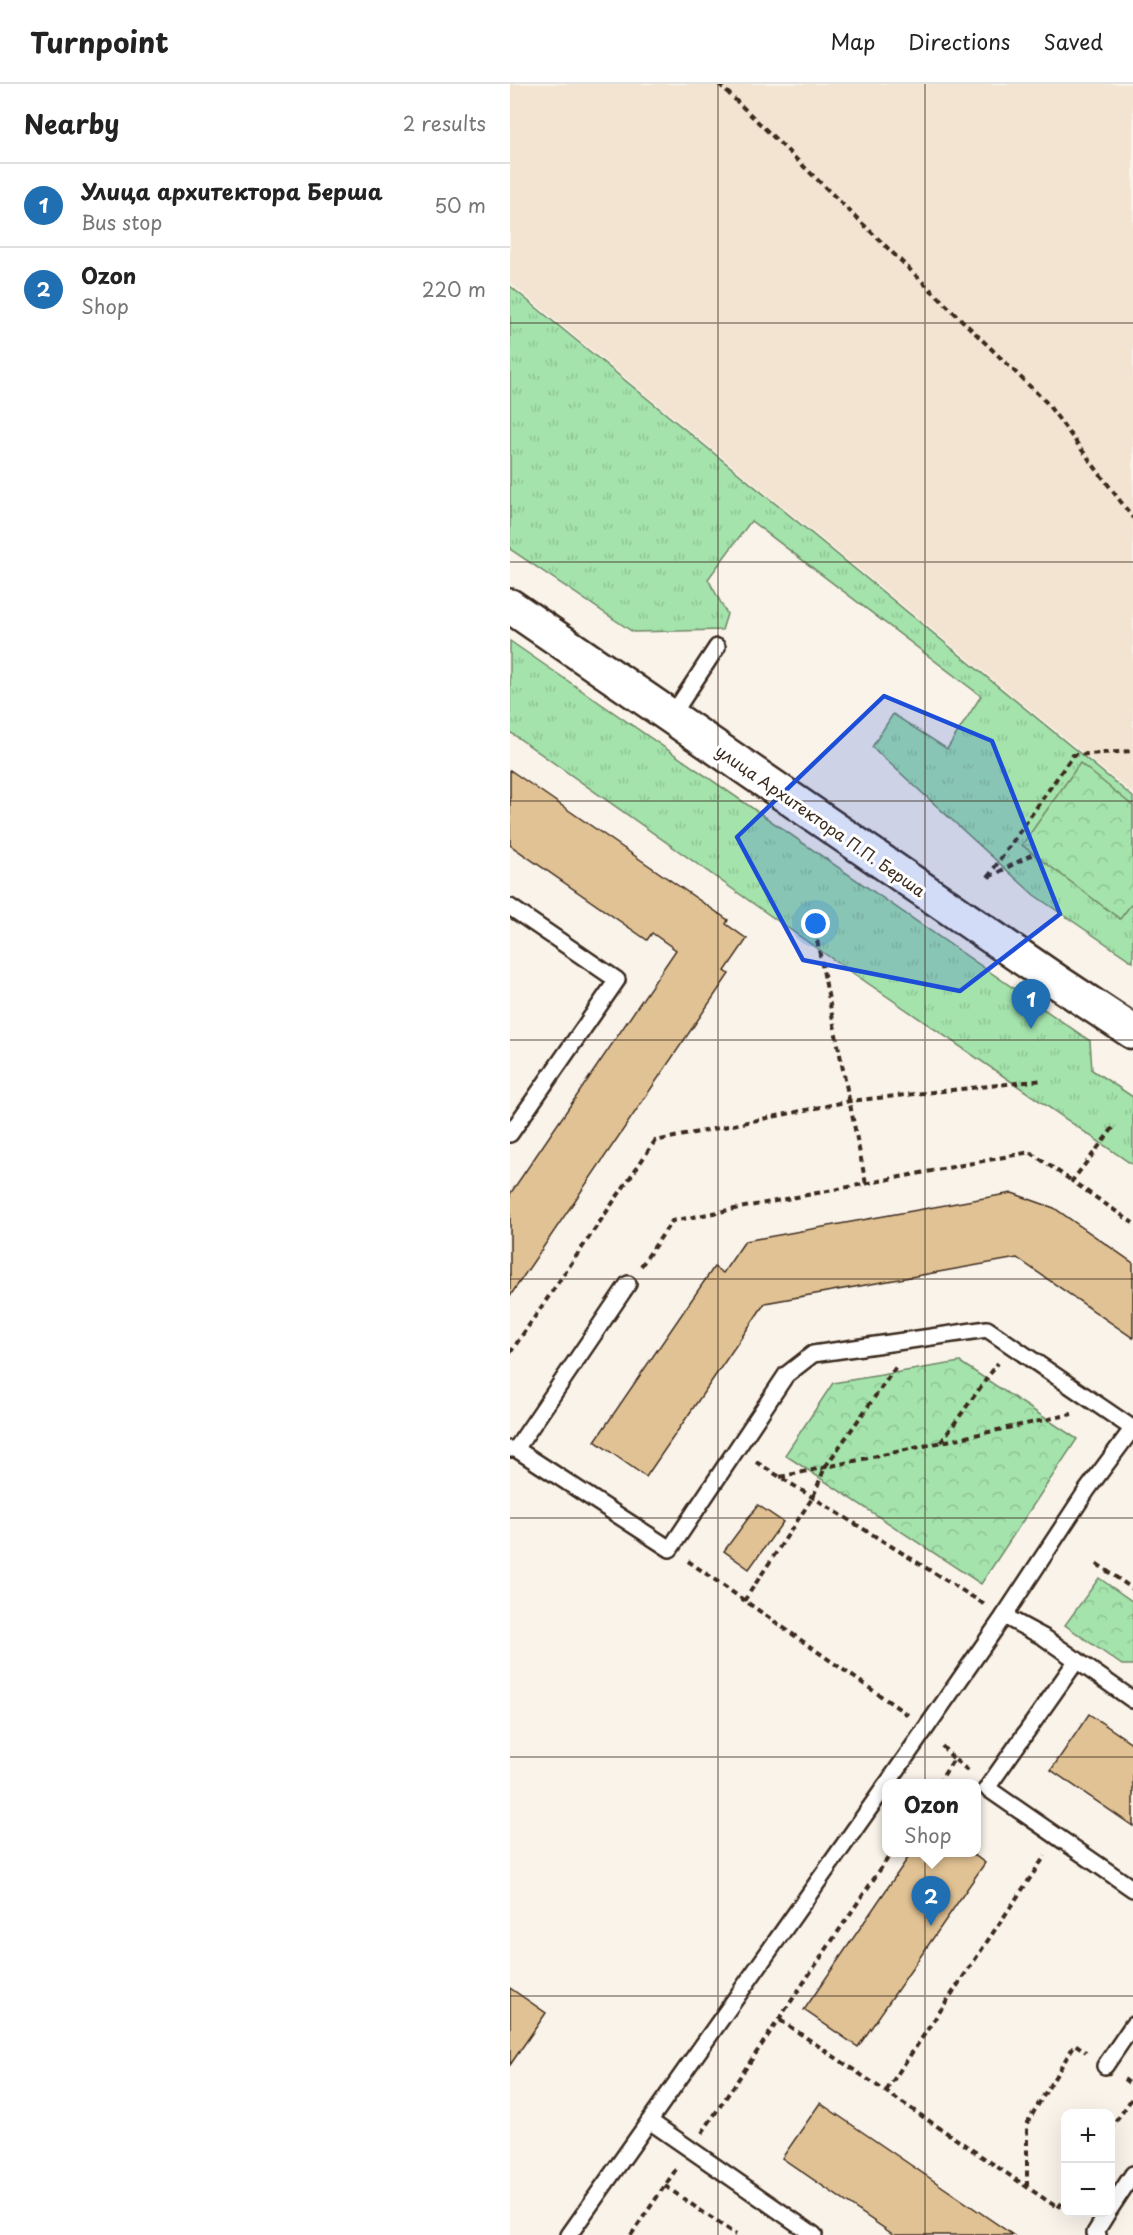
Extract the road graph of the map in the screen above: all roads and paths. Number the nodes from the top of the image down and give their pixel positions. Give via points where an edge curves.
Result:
1 (718, 84) edge
2 (1133, 518) edge
3 (510, 606) edge
4 (717, 647) dead end
5 (671, 717) junction
6 (1133, 751) edge
7 (1033, 855) dead end
8 (510, 907) edge
9 (813, 920) dead end
10 (1133, 1032) edge
11 (1044, 1080) dead end
12 (850, 1101) junction
13 (1113, 1128) dead end
14 (510, 1134) edge
15 (1072, 1181) junction
16 (866, 1184) junction
17 (1133, 1223) edge
18 (628, 1284) joint
19 (916, 1340) junction
20 (1011, 1345) junction
21 (510, 1353) edge
22 (1102, 1408) junction
23 (1133, 1428) edge
24 (941, 1442) junction
25 (736, 1448) junction
26 (513, 1449) edge
27 (825, 1467) junction
28 (780, 1477) junction
29 (813, 1497) junction
30 (670, 1549) junction
31 (1097, 1564) dead end
32 (1133, 1589) edge
33 (744, 1601) junction
34 (1004, 1616) junction
35 (1077, 1660) junction
36 (1133, 1700) edge
37 (926, 1728) junction
38 (954, 1759) junction
39 (890, 1779) edge
40 (941, 1779) edge
41 (977, 1779) edge
42 (981, 1783) edge
43 (987, 1788) junction
44 (882, 1791) edge
45 (1058, 1837) junction
46 (889, 1857) edge
47 (1133, 1889) edge
48 (780, 2020) junction
49 (1133, 2025) edge
50 (1105, 2066) junction
51 (1133, 2086) edge
52 (886, 2091) junction
53 (1133, 2097) edge
54 (651, 2122) junction
55 (1115, 2123) edge
56 (691, 2149) junction
57 (1133, 2174) edge
58 (665, 2186) junction
59 (1027, 2187) junction
60 (1115, 2202) edge
61 (1061, 2203) edge
62 (1105, 2217) edge
63 (569, 2235) edge
64 (631, 2235) edge
65 (736, 2235) edge
66 (814, 2235) edge
67 (1098, 2235) edge

1 - 2 path via 1046,402
3 - 5 street, улица Архитектора П.П. Берша
4 - 5 lane
5 - 10 street, улица Архитектора П.П. Берша
6 - 7 path via 1073,755 988,878
8 - 14 lane via 617,980
9 - 12 path
11 - 12 path
12 - 16 path
12 - 21 path via 655,1141
13 - 15 path
15 - 16 path via 1030,1152
15 - 17 path
16 - 18 path via 672,1221
18 - 26 lane
19 - 20 lane via 987,1329
19 - 25 lane via 813,1354 786,1375
19 - 27 path
20 - 22 lane
20 - 24 path
22 - 23 lane
22 - 24 path
23 - 34 lane
24 - 27 path
25 - 28 path
25 - 30 lane
26 - 30 lane
27 - 28 path
27 - 29 path
28 - 29 path
29 - 33 path
29 - 34 path
30 - 33 path
31 - 32 path
33 - 37 path
34 - 35 lane
34 - 37 lane
35 - 36 lane
35 - 43 lane
37 - 38 path
37 - 39 lane
38 - 40 path
38 - 41 path
42 - 43 path
43 - 45 lane
44 - 54 lane
45 - 47 lane
45 - 52 path
46 - 48 path
48 - 52 path
48 - 56 path
49 - 50 lane
50 - 51 path
50 - 59 path via 1075,2044 1028,2123
52 - 59 path
53 - 55 path
54 - 56 lane
54 - 63 lane
56 - 58 path
56 - 66 lane
57 - 60 lane
58 - 64 path
58 - 65 path
59 - 61 path via 1058,2208
62 - 67 lane via 1095,2233

